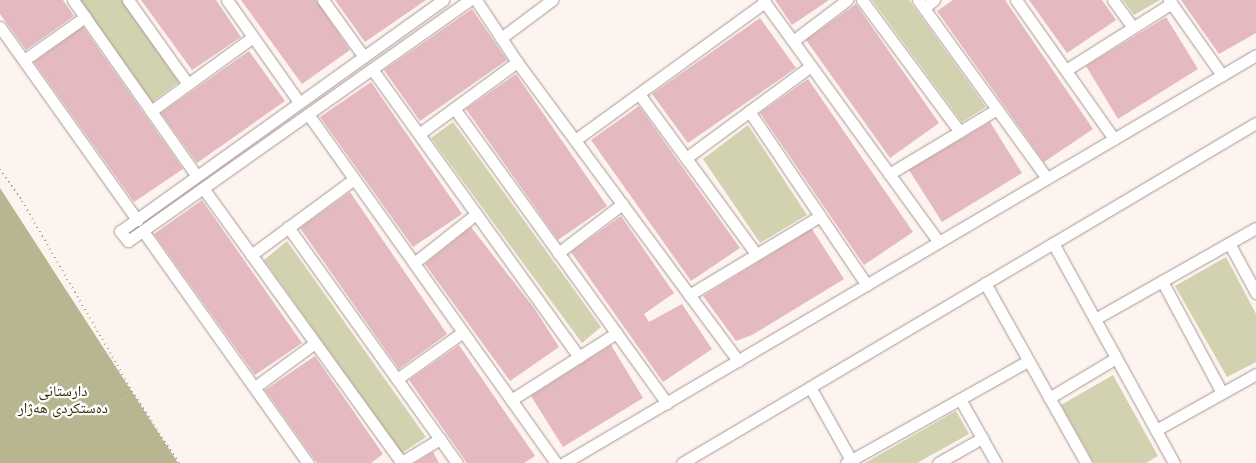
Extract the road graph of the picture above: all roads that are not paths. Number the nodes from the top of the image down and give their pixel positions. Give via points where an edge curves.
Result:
1 (73, 0) edge
2 (128, 0) edge
3 (227, 0) edge
4 (323, 0) edge
5 (443, 0) edge
6 (470, 0) edge
7 (476, 0) edge
8 (552, 0) edge
9 (847, 0) edge
10 (862, 0) edge
11 (934, 0) edge
12 (1016, 0) edge
13 (1113, 0) edge
14 (764, 1) edge
15 (1171, 2) edge
16 (921, 4) edge
17 (85, 18) junction
18 (0, 27) edge
19 (1133, 28) junction
20 (253, 37) junction
21 (501, 38) junction
22 (793, 41) junction
23 (1256, 55) edge
24 (364, 57) junction
25 (24, 60) junction
26 (517, 62) junction
27 (811, 66) junction
28 (372, 69) junction
29 (1066, 70) junction
30 (1222, 75) junction
31 (330, 80) junction
32 (188, 84) junction
33 (339, 92) junction
34 (639, 94) junction
35 (299, 102) junction
36 (454, 108) junction
37 (997, 110) junction
38 (151, 111) junction
39 (749, 111) junction
40 (308, 114) junction
41 (1254, 128) edge
42 (960, 132) junction
43 (419, 134) junction
44 (1114, 139) junction
45 (575, 140) junction
46 (686, 158) junction
47 (889, 174) junction
48 (196, 175) junction
49 (354, 178) junction
50 (1047, 178) junction
51 (203, 188) junction
52 (622, 204) junction
53 (476, 214) junction
54 (820, 216) junction
55 (137, 220) junction
56 (288, 227) junction
57 (1256, 228) edge
58 (143, 231) junction
59 (939, 242) junction
60 (1053, 243) junction
61 (1229, 243) junction
62 (558, 253) junction
63 (756, 254) junction
64 (251, 255) junction
65 (414, 263) junction
66 (1162, 281) junction
67 (985, 283) junction
68 (867, 284) junction
69 (1256, 293) edge
70 (689, 295) junction
71 (1095, 319) junction
72 (463, 332) junction
73 (616, 333) junction
74 (315, 343) junction
75 (579, 357) junction
76 (1116, 358) junction
77 (738, 361) junction
78 (1028, 361) junction
79 (1256, 374) edge
80 (397, 379) junction
81 (810, 387) junction
82 (255, 388) junction
83 (1222, 393) junction
84 (1049, 398) junction
85 (960, 399) junction
86 (511, 400) junction
87 (667, 403) junction
88 (1156, 430) junction
89 (982, 438) junction
90 (440, 439) junction
91 (849, 462) edge
92 (1172, 462) edge
93 (308, 463) edge
94 (401, 463) edge
95 (457, 463) edge
96 (556, 463) edge
97 (564, 463) edge
98 (682, 463) edge
99 (938, 463) edge
100 (996, 463) edge
101 (1086, 463) edge

1 - 17 street
2 - 32 street
3 - 20 street
4 - 24 street
5 - 24 street
6 - 28 street
7 - 21 street
8 - 21 street
9 - 22 street
10 - 42 street
11 - 16 street
12 - 29 street
13 - 19 street
14 - 22 street
14 - 34 street
15 - 19 street
15 - 30 street
16 - 37 street
17 - 25 street
17 - 38 street
18 - 25 street
19 - 29 street
20 - 32 street
20 - 35 street
21 - 26 street
22 - 27 street
23 - 30 street
24 - 31 street
25 - 55 street
26 - 36 street
26 - 45 street
27 - 39 street
27 - 47 street
28 - 33 street
28 - 43 street
29 - 44 street
30 - 44 street
31 - 33 street
31 - 35 street
32 - 38 street
33 - 40 street
34 - 45 street
34 - 46 street
35 - 48 street
36 - 43 street
36 - 62 street
37 - 42 street
37 - 50 street
38 - 48 street
39 - 46 street
39 - 54 street
40 - 49 street
40 - 51 street
41 - 60 street
42 - 47 street
43 - 53 street
44 - 50 street
45 - 52 street
46 - 63 street
47 - 59 street
48 - 55 street
49 - 56 street
49 - 65 street
50 - 59 street
51 - 58 street
51 - 64 street
52 - 62 street
52 - 70 street
53 - 65 street
53 - 75 street
54 - 63 street
54 - 68 street
55 - 58 street via 120,231 128,241
56 - 64 street
56 - 80 street
57 - 61 street
58 - 82 street
59 - 68 street
60 - 67 street
60 - 71 street
61 - 66 street
61 - 69 street
62 - 73 street
63 - 70 street
64 - 74 street
65 - 72 street
66 - 71 street
66 - 83 street
67 - 78 street
67 - 81 street
68 - 77 street
70 - 77 street
71 - 76 street
72 - 80 street
72 - 86 street
73 - 75 street
73 - 87 street
74 - 82 street
74 - 94 street
75 - 86 street
76 - 84 street
76 - 88 street
77 - 87 street
78 - 84 street
78 - 85 street
79 - 83 street
80 - 90 street
81 - 91 street
81 - 98 street
82 - 93 street
83 - 88 street
84 - 101 street
85 - 89 street
85 - 91 street
86 - 96 street
87 - 97 street
88 - 92 street
89 - 99 street
89 - 100 street
90 - 94 street
90 - 95 street

